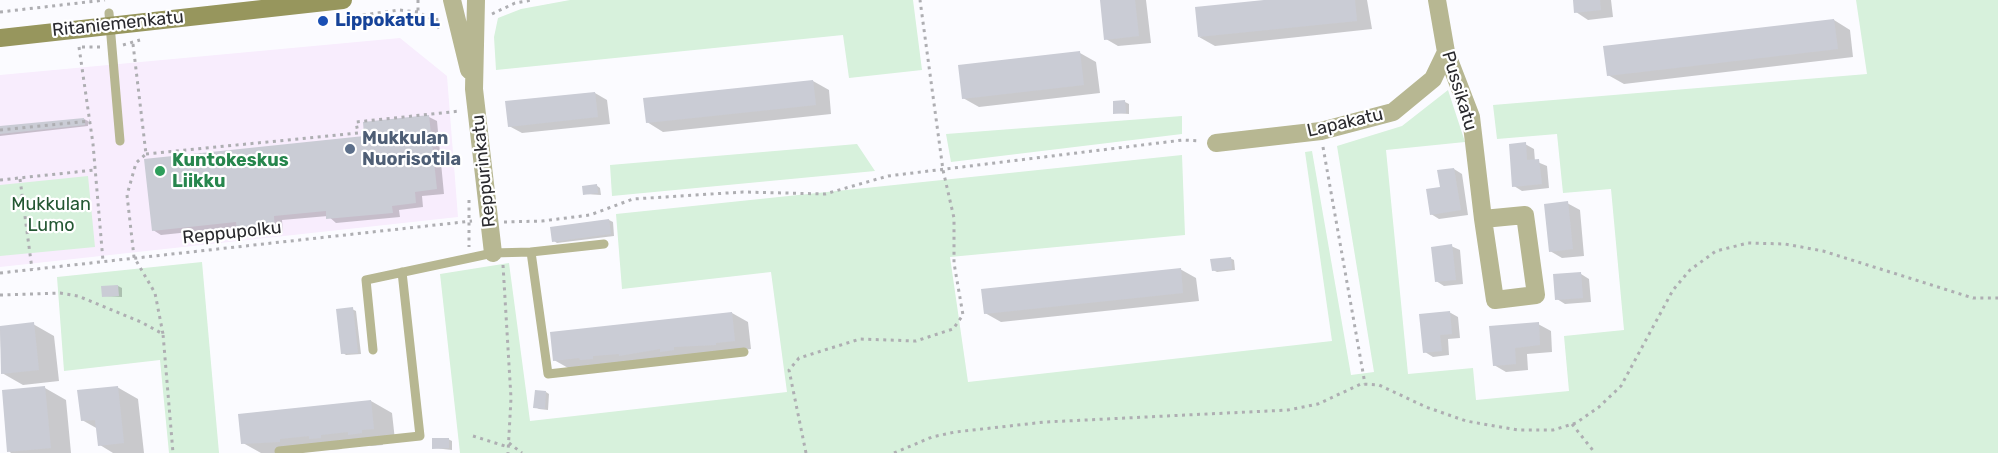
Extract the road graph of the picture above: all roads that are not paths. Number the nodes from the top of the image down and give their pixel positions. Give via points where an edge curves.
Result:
1 (230, 0) edge
2 (1437, 0) edge
3 (308, 2) edge
4 (475, 8) edge
5 (344, 9) edge
6 (454, 9) edge
7 (109, 13) edge
8 (0, 25) edge
9 (0, 38) edge
10 (1446, 52) junction
11 (474, 89) junction
12 (120, 141) dead end
13 (1216, 143) road end
14 (1484, 219) junction
15 (604, 244) dead end
16 (531, 252) junction
17 (498, 253) junction
18 (402, 272) junction
19 (373, 350) dead end
20 (744, 352) dead end
21 (279, 451) dead end

1 - 7 street, Ritaniemenkatu
2 - 10 street, Pussikatu
3 - 5 street, Ritaniemenkatu
3 - 7 street, Ritaniemenkatu
4 - 11 street, Reppurinkatu
6 - 11 street, Reppurinkatu
7 - 8 street, Ritaniemenkatu
7 - 9 street, Ritaniemenkatu
7 - 12 lane
10 - 13 street, Lapakatu via 1433,79 1393,112 1320,131
10 - 14 street, Pussikatu via 1471,117
11 - 17 street, Reppurinkatu
14 - 14 street, Pussikatu via 1495,300 1536,295 1525,215
15 - 16 lane
16 - 17 lane
16 - 20 lane via 548,374
17 - 18 lane
18 - 19 lane via 366,280
18 - 21 lane via 420,436

